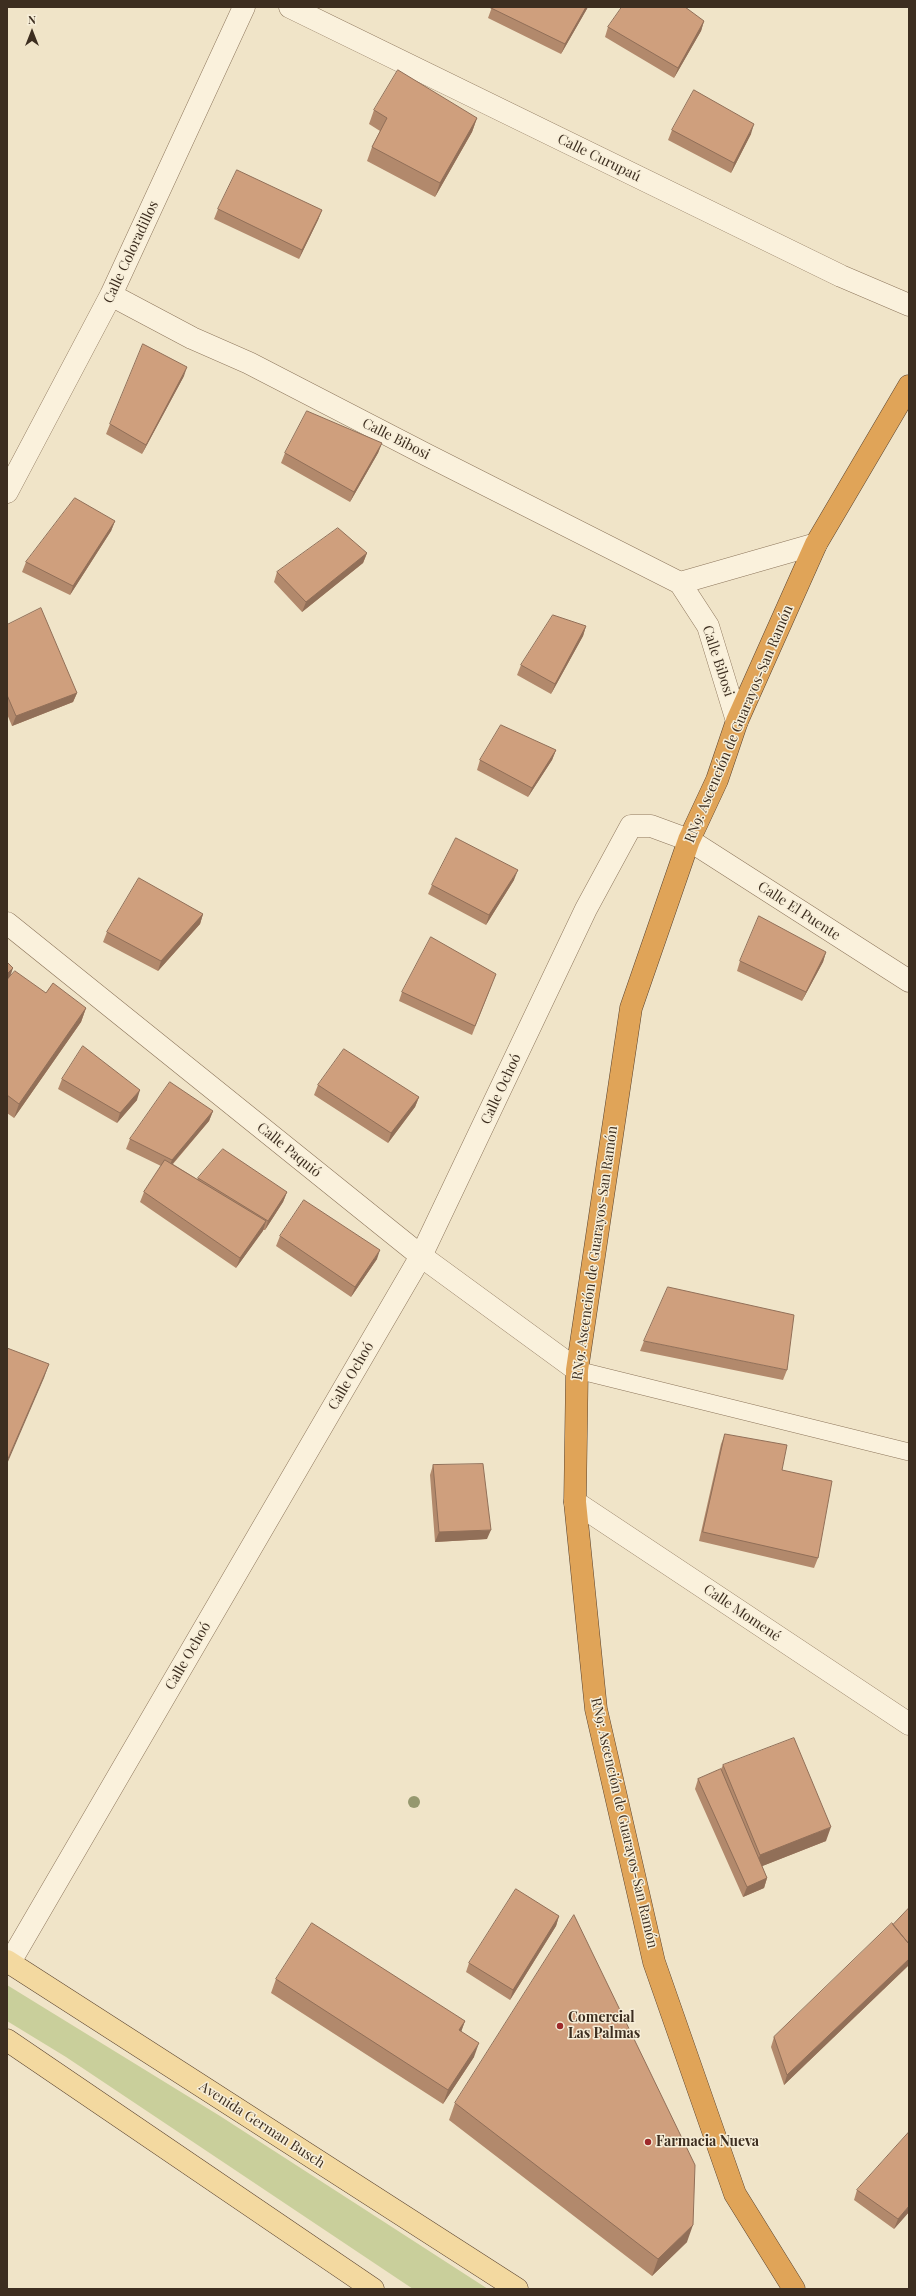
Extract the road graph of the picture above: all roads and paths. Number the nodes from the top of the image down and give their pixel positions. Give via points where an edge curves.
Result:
1 (244, 7) edge
2 (290, 7) edge
3 (111, 295) junction
4 (909, 305) edge
5 (909, 386) edge
6 (7, 492) edge
7 (816, 544) junction
8 (680, 583) junction
9 (737, 721) junction
10 (689, 840) junction
11 (7, 923) edge
12 (909, 981) edge
13 (421, 1256) junction
14 (576, 1370) junction
15 (909, 1452) edge
16 (575, 1502) junction
17 (909, 1724) edge
18 (8, 1961) edge
19 (7, 2040) edge
20 (373, 2289) edge
21 (517, 2289) edge
22 (794, 2289) edge

1 - 3 street, Calle Coloradillos
2 - 4 street, Calle Curupaú via 842,276
3 - 6 street, Calle Coloradillos
3 - 8 street, Calle Bibosi via 192,338 250,363
5 - 7 highway, RN9: Ascención de Guarayos-San Ramón
7 - 8 street
7 - 9 highway, RN9: Ascención de Guarayos-San Ramón
8 - 9 street, Calle Bibosi via 708,626
9 - 10 highway, RN9: Ascención de Guarayos-San Ramón via 717,780
10 - 12 street, Calle El Puente
10 - 13 street, Calle Ochoó via 651,826 631,826 586,910
10 - 14 highway, RN9: Ascención de Guarayos-San Ramón via 631,1008
11 - 13 street, Calle Paquió
13 - 14 street, Calle Paquió
13 - 18 street, Calle Ochoó
14 - 15 lane
14 - 16 highway, RN9: Ascención de Guarayos-San Ramón
16 - 17 street, Calle Momené
16 - 22 highway, RN9: Ascención de Guarayos-San Ramón via 596,1709 654,1962 736,2194
18 - 21 main road, Avenida German Busch
19 - 20 main road

